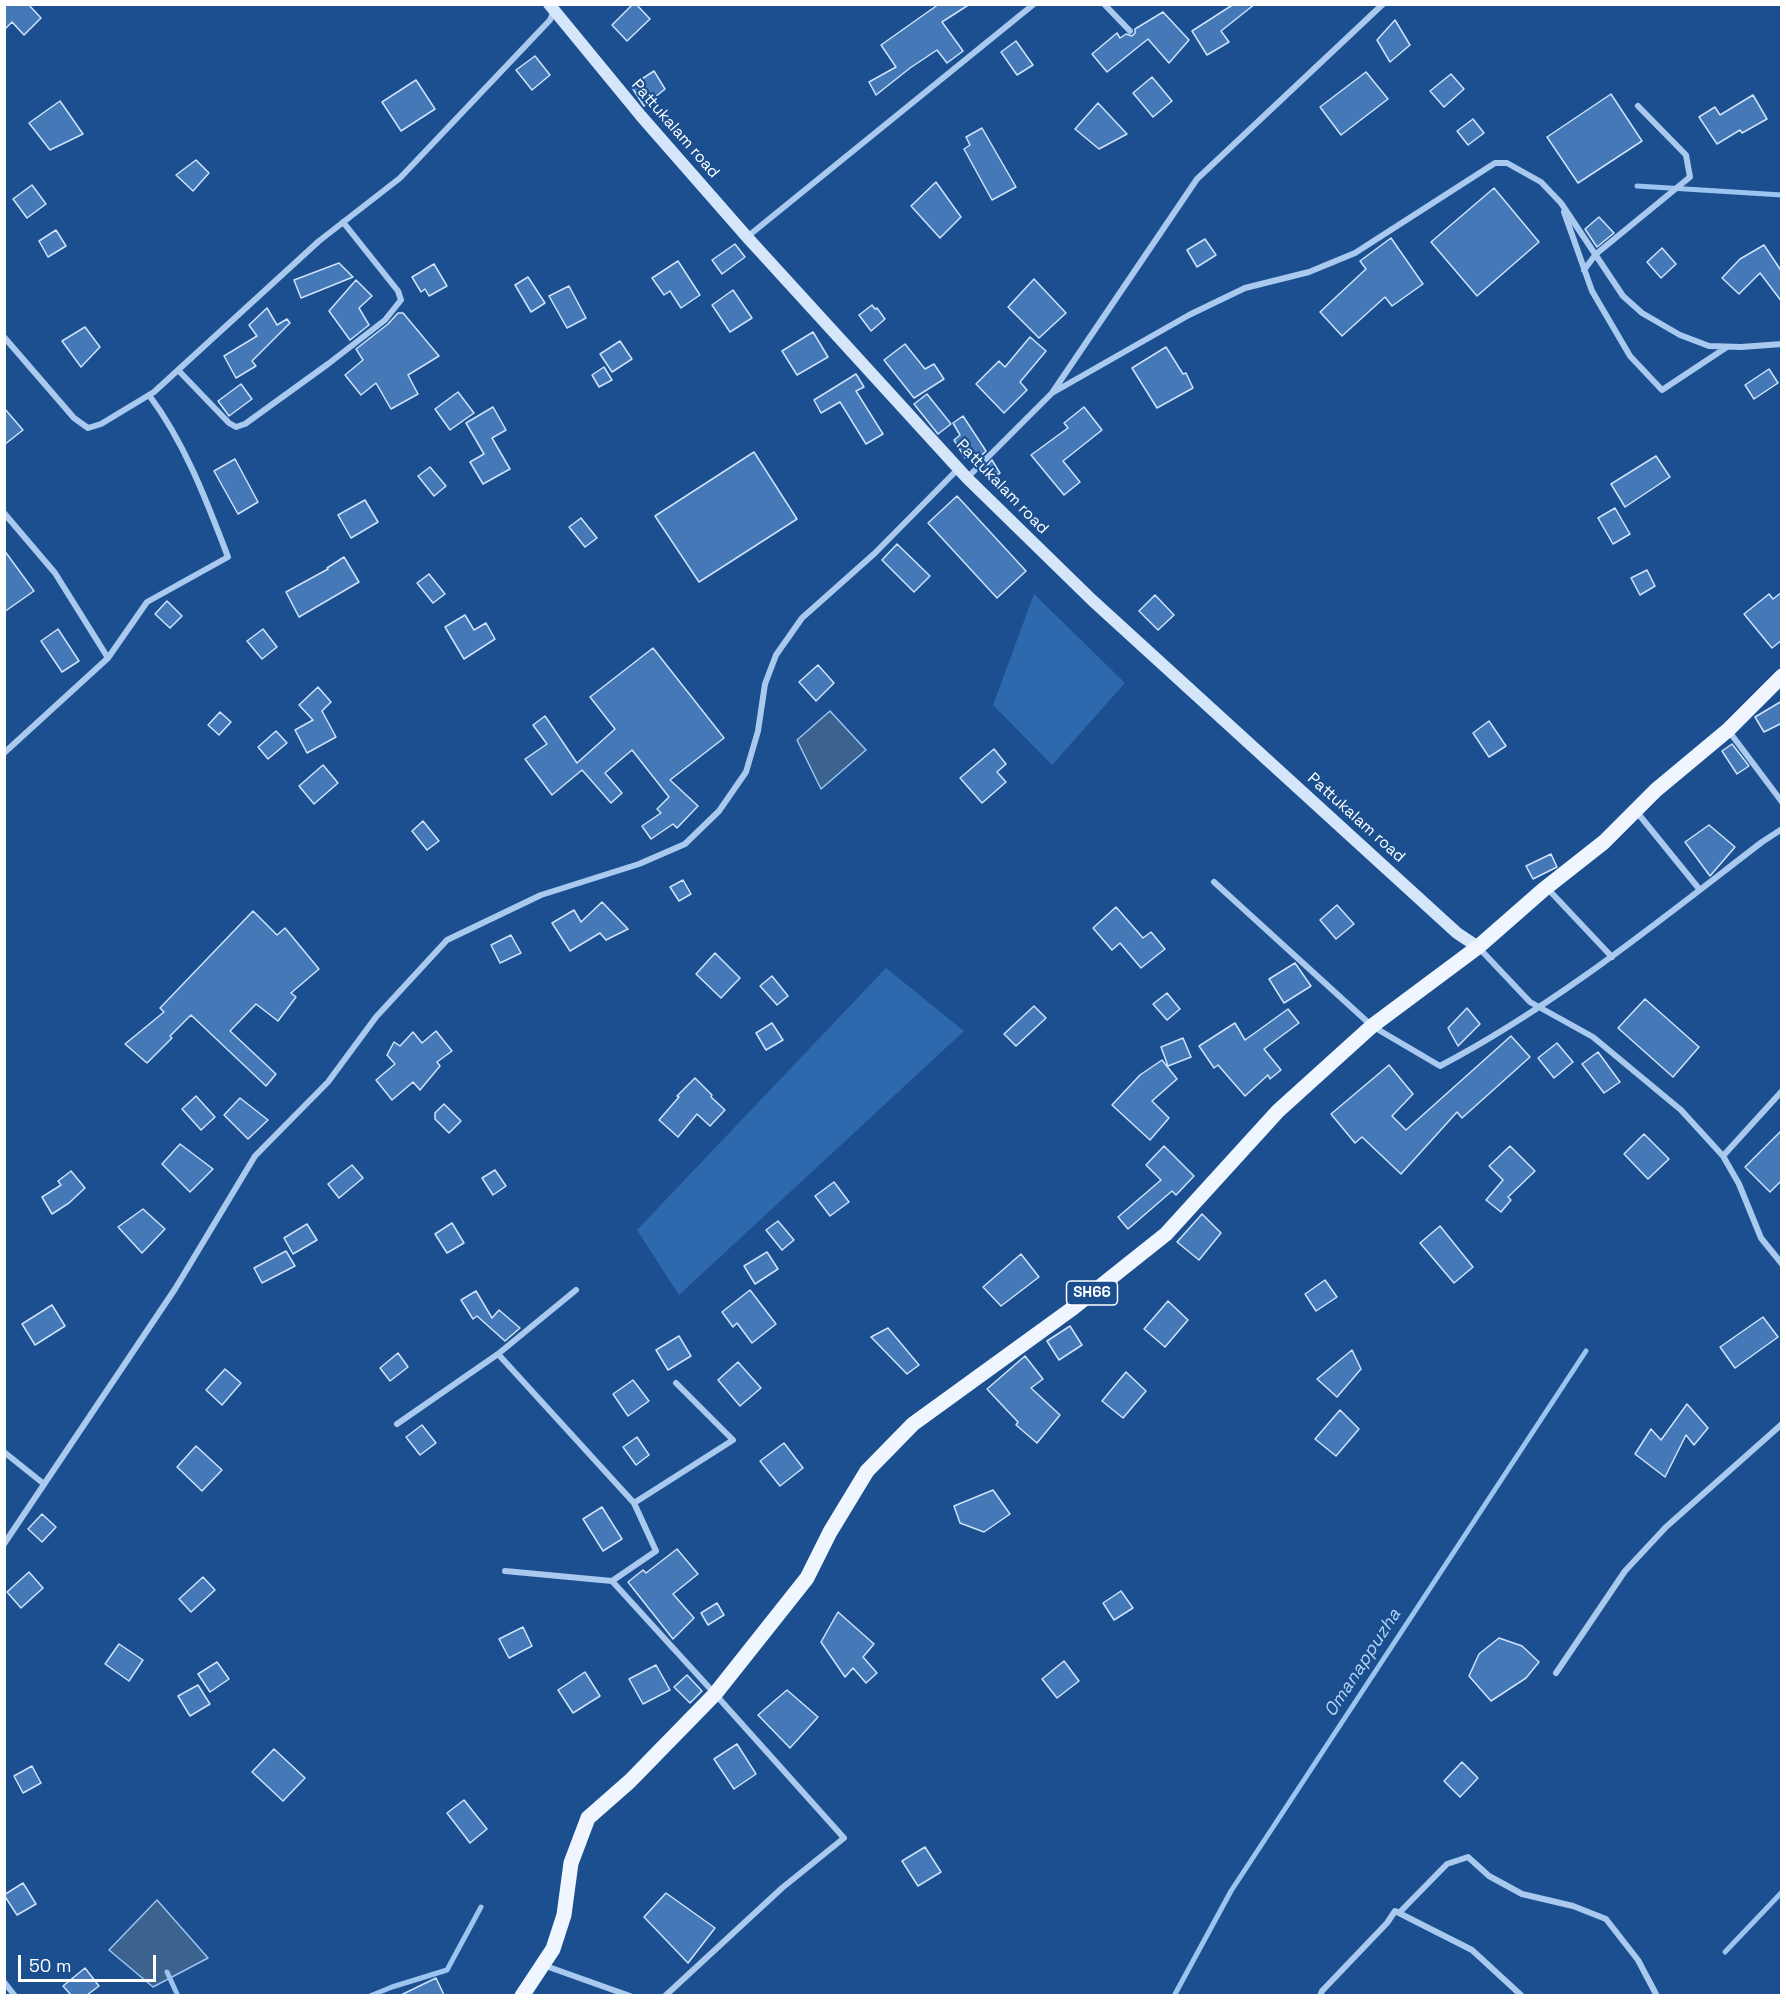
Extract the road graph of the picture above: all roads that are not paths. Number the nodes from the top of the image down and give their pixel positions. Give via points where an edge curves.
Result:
1 (1034, 4) edge
2 (1104, 4) edge
3 (1383, 4) edge
4 (552, 8) edge
5 (1130, 31) dead end
6 (1638, 106) dead end
7 (1561, 202) junction
8 (343, 222) junction
9 (747, 237) junction
10 (1596, 254) junction
11 (1584, 270) junction
12 (4, 337) edge
13 (1782, 344) edge
14 (1728, 347) junction
15 (178, 370) junction
16 (1052, 393) junction
17 (149, 395) junction
18 (963, 473) junction
19 (4, 513) edge
20 (108, 658) junction
21 (1782, 676) edge
22 (1728, 730) junction
23 (4, 753) edge
24 (1782, 802) edge
25 (1635, 811) junction
26 (1782, 829) edge
27 (1214, 882) dead end
28 (1546, 887) junction
29 (1700, 890) junction
30 (1478, 947) junction
31 (1612, 957) junction
32 (1538, 1006) junction
33 (1372, 1026) junction
34 (1782, 1090) edge
35 (1723, 1156) junction
36 (1782, 1264) edge
37 (576, 1290) dead end
38 (498, 1354) junction
39 (676, 1383) dead end
40 (397, 1424) dead end
41 (1782, 1424) edge
42 (4, 1452) edge
43 (44, 1484) junction
44 (634, 1503) junction
45 (4, 1544) edge
46 (505, 1571) dead end
47 (612, 1581) junction
48 (1556, 1673) dead end
49 (715, 1694) junction
50 (1400, 1913) junction
51 (542, 1965) junction
52 (4, 1982) edge
53 (15, 1995) edge
54 (522, 1995) edge
55 (630, 1995) edge
56 (665, 1995) edge
57 (1320, 1995) edge
58 (1522, 1995) edge
59 (1657, 1995) edge

1 - 9 street
2 - 5 street
3 - 16 street via 1197,179
4 - 8 street via 550,20 400,178
4 - 9 main road, Pattukalam road
6 - 10 street via 1686,155 1690,177
7 - 10 street
7 - 11 street
7 - 16 street via 1541,182 1507,163 1495,163 1355,253 1309,272 1245,288 1189,315
8 - 15 street
8 - 15 street via 398,291 401,300 386,320 236,427
9 - 18 main road, Pattukalam road
10 - 11 street
10 - 14 street via 1623,296 1642,313 1680,335 1709,346
11 - 14 street via 1630,356 1662,390
12 - 17 street via 74,418 88,428
13 - 14 street
15 - 17 street
16 - 18 street
17 - 20 street via 204,494 228,557 147,602
18 - 30 main road, Pattukalam road via 1092,600 1457,933
18 - 43 street via 802,618 776,655 765,684 758,731 746,772 719,811 685,844 639,864 541,895 447,940 375,1017 328,1082 255,1156 175,1289
19 - 20 street via 55,573
20 - 23 street
21 - 22 main road, SH66
22 - 24 street
22 - 25 main road, SH66
25 - 28 main road, SH66 via 1604,842
25 - 29 street
26 - 29 street
27 - 33 street
28 - 30 main road, SH66
28 - 31 street
29 - 31 street
30 - 32 street
30 - 33 main road, SH66
31 - 32 street
32 - 33 street via 1440,1066
32 - 35 street via 1593,1037 1681,1110
33 - 49 main road, SH66 via 1278,1111 1166,1234 1073,1308 913,1424 867,1471 807,1578
34 - 35 street
35 - 36 street via 1761,1238
37 - 38 street
38 - 40 street
38 - 44 street
39 - 44 street via 733,1440
41 - 48 street via 1666,1527 1625,1571
42 - 43 street
43 - 45 street
44 - 47 street via 656,1551
46 - 47 street
47 - 49 street
49 - 51 main road, SH66 via 588,1818 571,1863 564,1915 553,1949
49 - 56 street via 844,1838 782,1888
50 - 57 street via 1395,1911
50 - 58 street via 1472,1950
50 - 59 street via 1447,1864 1468,1857 1489,1876 1522,1894 1573,1906 1606,1919 1638,1960
51 - 54 main road, SH66
51 - 55 street
52 - 53 street

